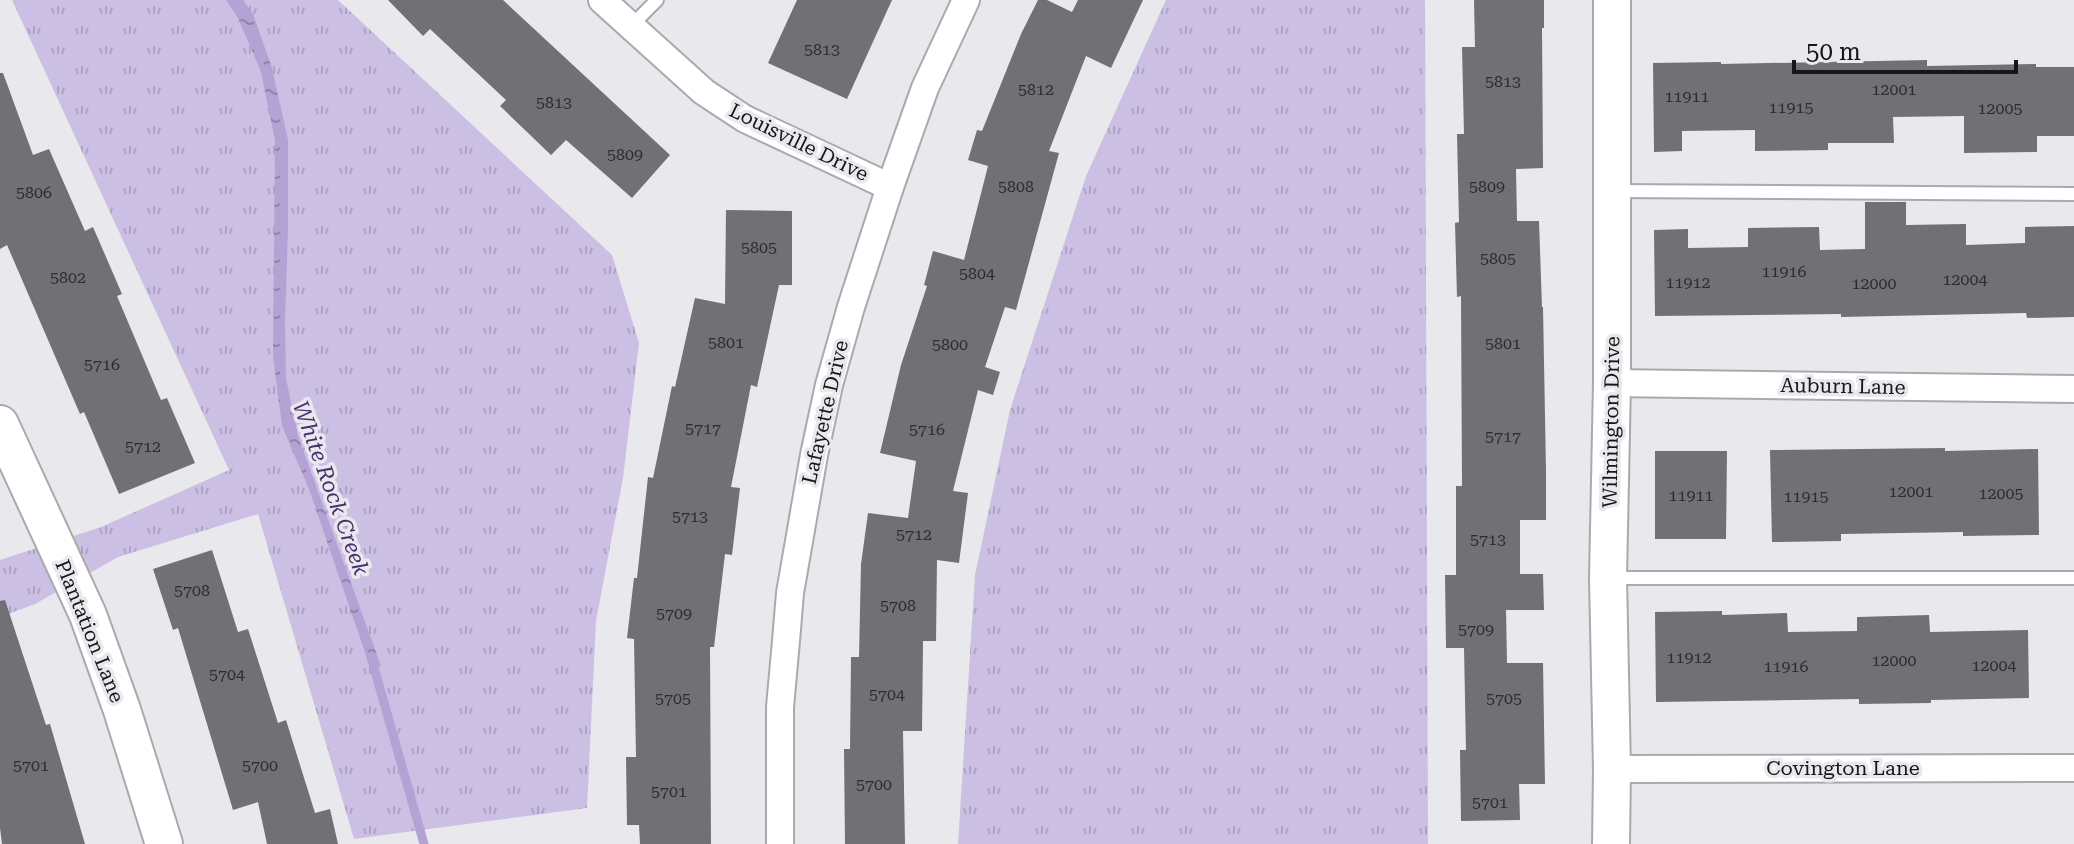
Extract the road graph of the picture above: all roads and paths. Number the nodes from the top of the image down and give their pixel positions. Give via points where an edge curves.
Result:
1 (602, 0) edge
2 (657, 0) edge
3 (966, 0) edge
4 (1612, 0) edge
5 (630, 27) junction
6 (890, 187) junction
7 (1612, 191) junction
8 (2074, 194) edge
9 (1612, 383) junction
10 (2074, 389) edge
11 (0, 424) edge
12 (1608, 578) junction
13 (2074, 578) edge
14 (2074, 768) edge
15 (1612, 769) junction
16 (164, 844) edge
17 (780, 844) edge
18 (1611, 844) edge

1 - 5 street, Louisville Drive
2 - 5 lane
3 - 6 street, Lafayette Drive via 925,88
4 - 7 street, Wilmington Drive
5 - 6 street, Louisville Drive via 704,92 745,119
6 - 17 street, Lafayette Drive via 829,385 805,501 780,707
7 - 8 lane
7 - 9 street, Wilmington Drive
9 - 10 street, Auburn Lane
9 - 12 street, Wilmington Drive
11 - 16 street, Plantation Lane via 88,615
12 - 13 lane
12 - 15 street, Wilmington Drive
14 - 15 street, Covington Lane
15 - 18 street, Wilmington Drive

